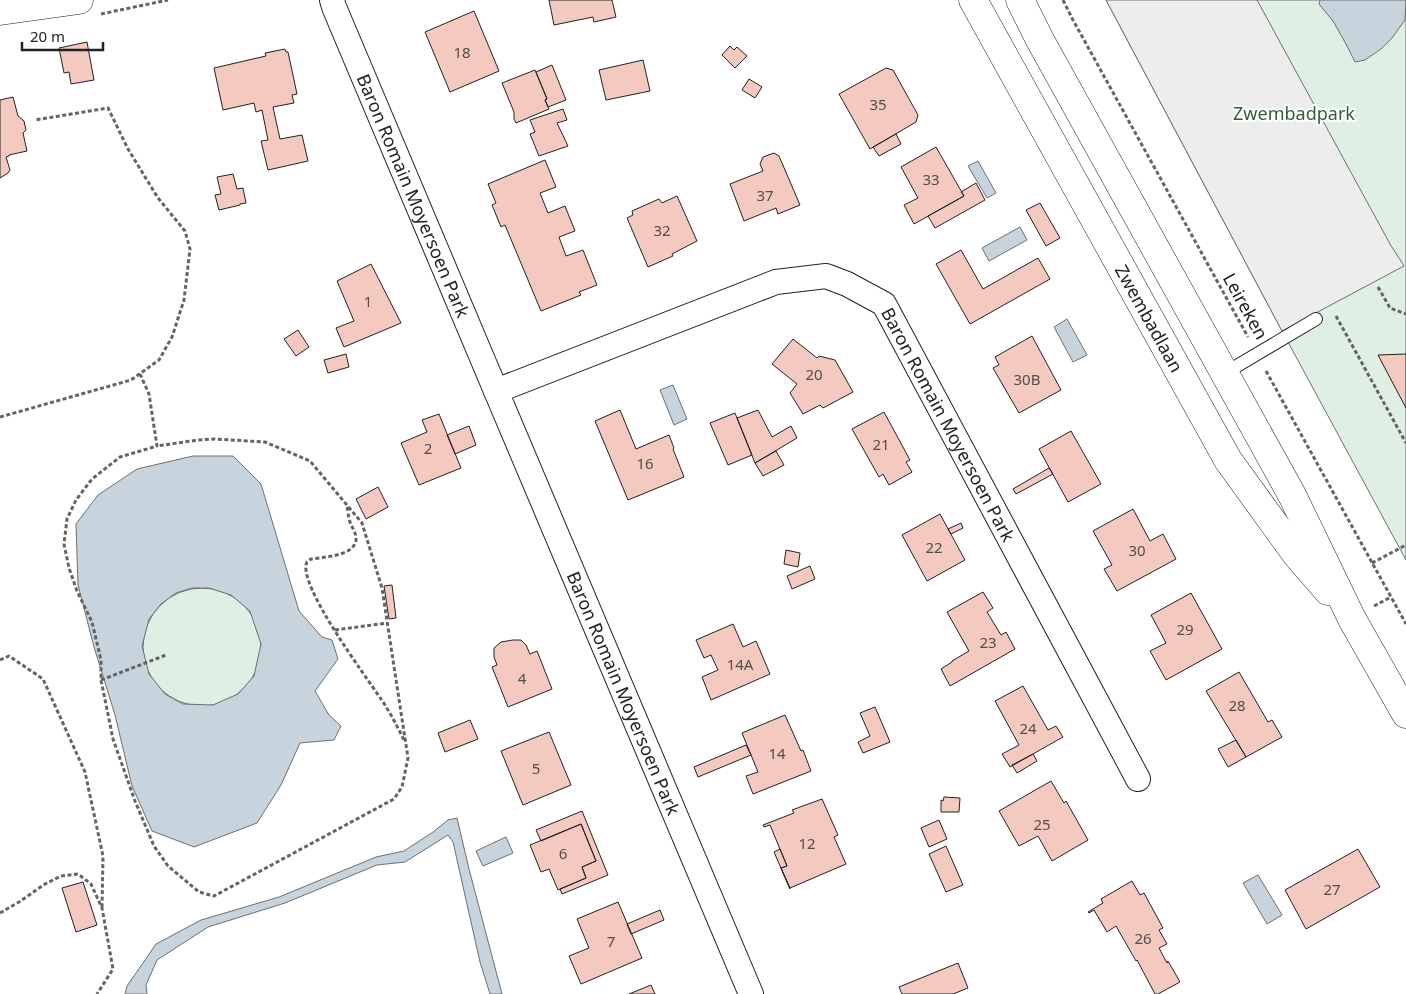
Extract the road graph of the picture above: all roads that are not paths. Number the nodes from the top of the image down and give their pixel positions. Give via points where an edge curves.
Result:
1 (79, 0) edge
2 (332, 0) edge
3 (973, 0) edge
4 (1020, 0) edge
5 (0, 11) edge
6 (1040, 40) junction
7 (1006, 61) junction
8 (1102, 233) junction
9 (1316, 319) dead end
10 (1225, 373) junction
11 (496, 391) junction
12 (1352, 619) junction
13 (1406, 714) edge
14 (1138, 780) dead end
15 (751, 994) edge

1 - 5 street
2 - 11 street, Baron Romain Moyersoen Park
3 - 7 street, Zwembadlaan
4 - 6 street, Zwembadlaan
6 - 7 street
6 - 10 street, Zwembadlaan
7 - 8 street, Zwembadlaan
8 - 10 street via 1122,243 1203,385
8 - 12 street, Zwembadlaan via 1228,460 1296,554
9 - 10 lane
10 - 12 street, Zwembadlaan via 1292,495
11 - 14 street, Baron Romain Moyersoen Park via 776,282 826,276 884,304
11 - 15 street, Baron Romain Moyersoen Park
12 - 13 street, Zwembadlaan

